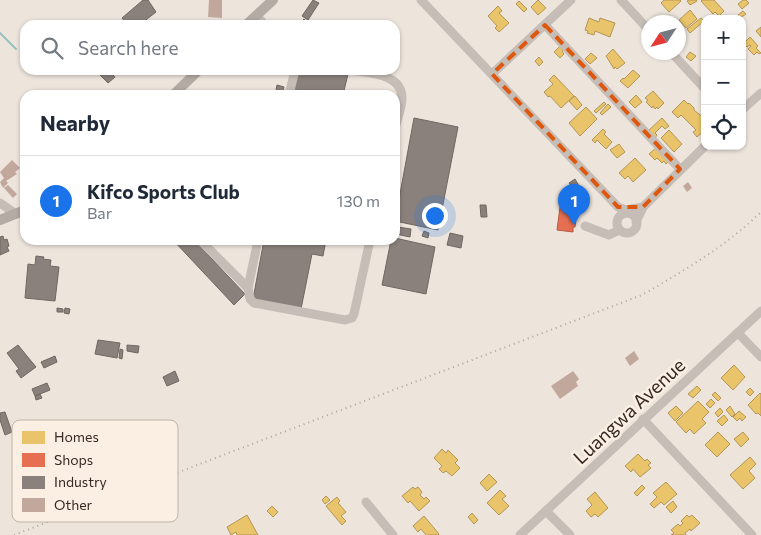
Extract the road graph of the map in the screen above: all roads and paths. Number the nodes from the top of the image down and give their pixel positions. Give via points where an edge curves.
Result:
1 (273, 0) edge
2 (421, 0) edge
3 (571, 0) edge
4 (621, 0) edge
5 (256, 15) junction
6 (251, 20) edge
7 (260, 20) edge
8 (641, 21) edge
9 (544, 25) junction
10 (678, 60) edge
11 (492, 74) junction
12 (194, 75) edge
13 (294, 75) edge
14 (381, 75) edge
15 (701, 85) edge
16 (178, 90) edge
17 (291, 90) edge
18 (399, 90) edge
19 (400, 92) edge
20 (761, 93) edge
21 (400, 106) edge
22 (746, 106) edge
23 (701, 150) edge
24 (680, 169) junction
25 (0, 203) edge
26 (638, 208) junction
27 (20, 212) edge
28 (620, 213) junction
29 (0, 220) edge
30 (636, 222) junction
31 (585, 226) dead end
32 (619, 230) junction
33 (205, 245) edge
34 (257, 245) edge
35 (369, 245) edge
36 (248, 288) junction
37 (761, 311) edge
38 (738, 333) junction
39 (761, 357) edge
40 (643, 419) junction
41 (366, 502) dead end
42 (546, 511) junction
43 (393, 535) edge
44 (520, 535) edge
45 (570, 535) edge
46 (752, 535) edge

1 - 5 main road
2 - 11 street
3 - 9 street
4 - 8 street
5 - 6 main road
5 - 7 street
9 - 11 street
9 - 24 street
10 - 15 street
11 - 28 street
12 - 16 main road
13 - 17 street
14 - 18 street via 393,80
19 - 21 street
20 - 22 street
23 - 24 street
24 - 26 street
25 - 27 street
26 - 28 street
26 - 30 street
27 - 29 main road
28 - 30 street via 632,215
28 - 32 street
30 - 32 street via 631,232
31 - 32 street via 609,234
33 - 36 street
34 - 36 street
35 - 36 street via 352,318 345,320 254,303
37 - 38 street, Luangwa Avenue
38 - 39 street
38 - 40 street, Luangwa Avenue
40 - 42 street, Luangwa Avenue
40 - 46 street
41 - 43 street
42 - 44 street, Luangwa Avenue
42 - 45 street

